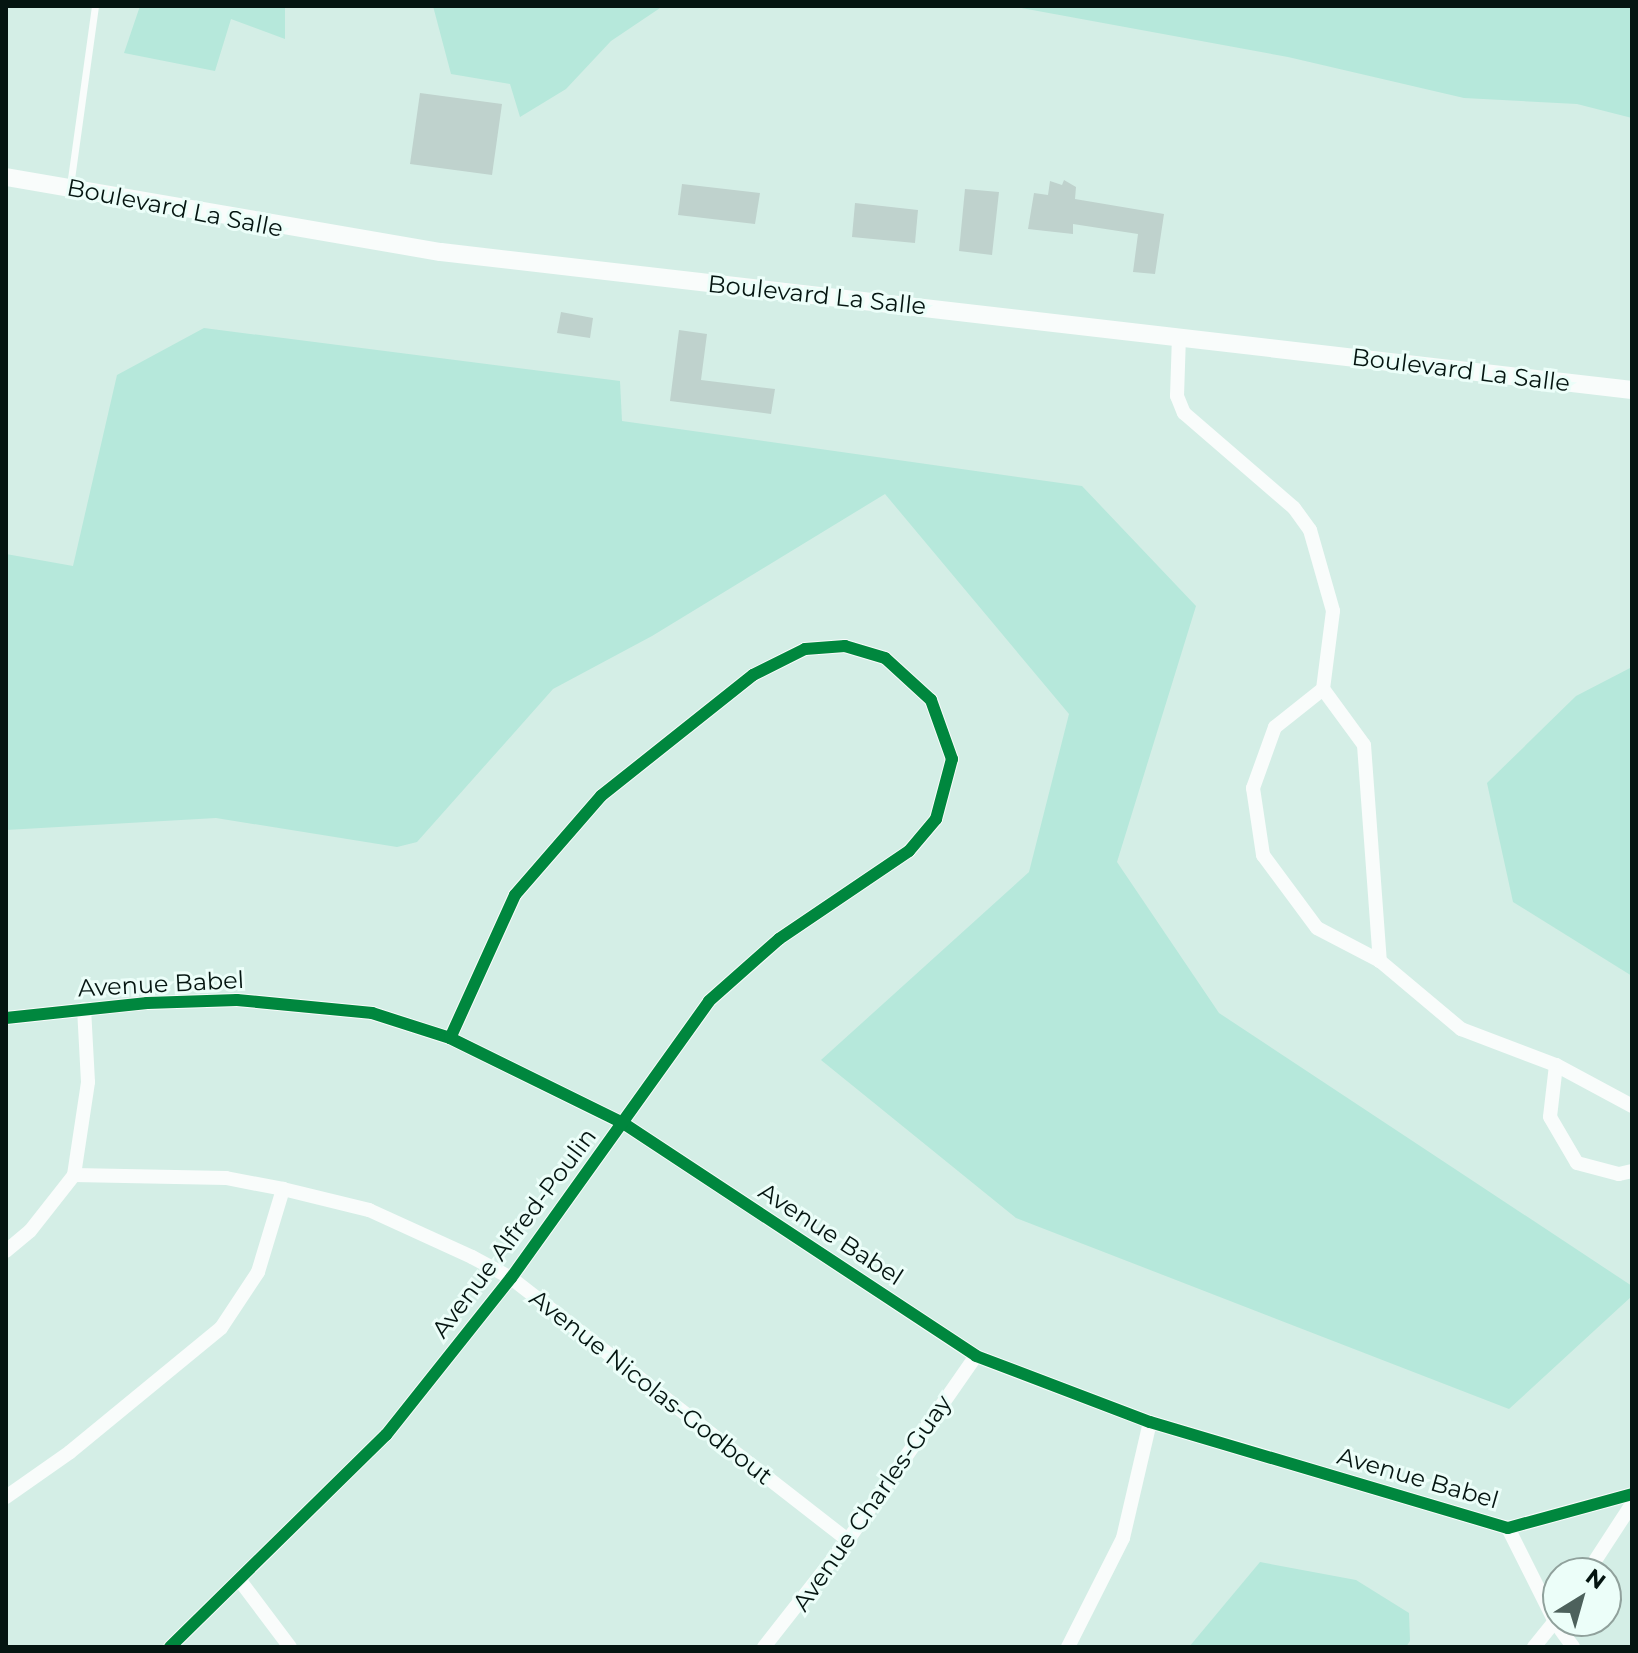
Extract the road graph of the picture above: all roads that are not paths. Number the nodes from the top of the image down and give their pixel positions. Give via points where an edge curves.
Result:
1 (95, 6) edge
2 (6, 177) edge
3 (70, 188) junction
4 (1179, 336) junction
5 (1632, 390) edge
6 (1323, 689) junction
7 (1380, 961) junction
8 (84, 1009) junction
9 (6, 1018) edge
10 (450, 1038) junction
11 (1556, 1065) junction
12 (1632, 1106) edge
13 (623, 1123) junction
14 (1632, 1171) edge
15 (74, 1175) junction
16 (283, 1189) junction
17 (6, 1251) edge
18 (511, 1278) junction
19 (976, 1356) junction
20 (1150, 1422) junction
21 (1632, 1494) edge
22 (6, 1497) edge
23 (1632, 1504) edge
24 (1508, 1528) junction
25 (848, 1540) junction
26 (1597, 1557) edge
27 (241, 1582) junction
28 (1542, 1592) edge
29 (170, 1647) edge
30 (290, 1647) edge
31 (764, 1647) edge
32 (1068, 1647) edge

1 - 3 lane
2 - 3 street, Boulevard La Salle
3 - 4 street, Boulevard La Salle via 441,252
4 - 5 street, Boulevard La Salle
4 - 6 street via 1176,384 1184,413 1294,508 1310,530 1333,611
6 - 7 street via 1364,745
6 - 7 street via 1275,727 1253,788 1263,855 1317,928
7 - 11 street via 1461,1029
8 - 9 street, Avenue Babel
8 - 10 street, Avenue Babel via 237,1000 372,1013
8 - 15 street via 88,1082
10 - 13 street, Avenue Babel
10 - 13 street, Avenue Alfred-Poulin via 515,895 601,796 753,675 805,649 845,646 885,658 931,700 952,759 936,819 909,851 779,939 709,1001
11 - 12 street
11 - 14 street via 1550,1117 1577,1163 1619,1174
13 - 18 street, Avenue Alfred-Poulin
13 - 19 street, Avenue Babel
15 - 16 street, Avenue Nicolas-Godbout via 226,1178
15 - 17 street via 30,1231
16 - 18 street, Avenue Nicolas-Godbout via 369,1210
16 - 22 street via 258,1272 221,1328 70,1452
18 - 25 street, Avenue Nicolas-Godbout
18 - 27 street, Avenue Alfred-Poulin via 386,1435
19 - 20 street, Avenue Babel
19 - 25 street, Avenue Charles-Guay
20 - 24 street, Avenue Babel
20 - 32 street via 1123,1538
21 - 24 street, Avenue Babel
23 - 26 street
24 - 28 street, Avenue Babel
25 - 31 street, Avenue Charles-Guay
27 - 29 street, Avenue Alfred-Poulin
27 - 30 street

